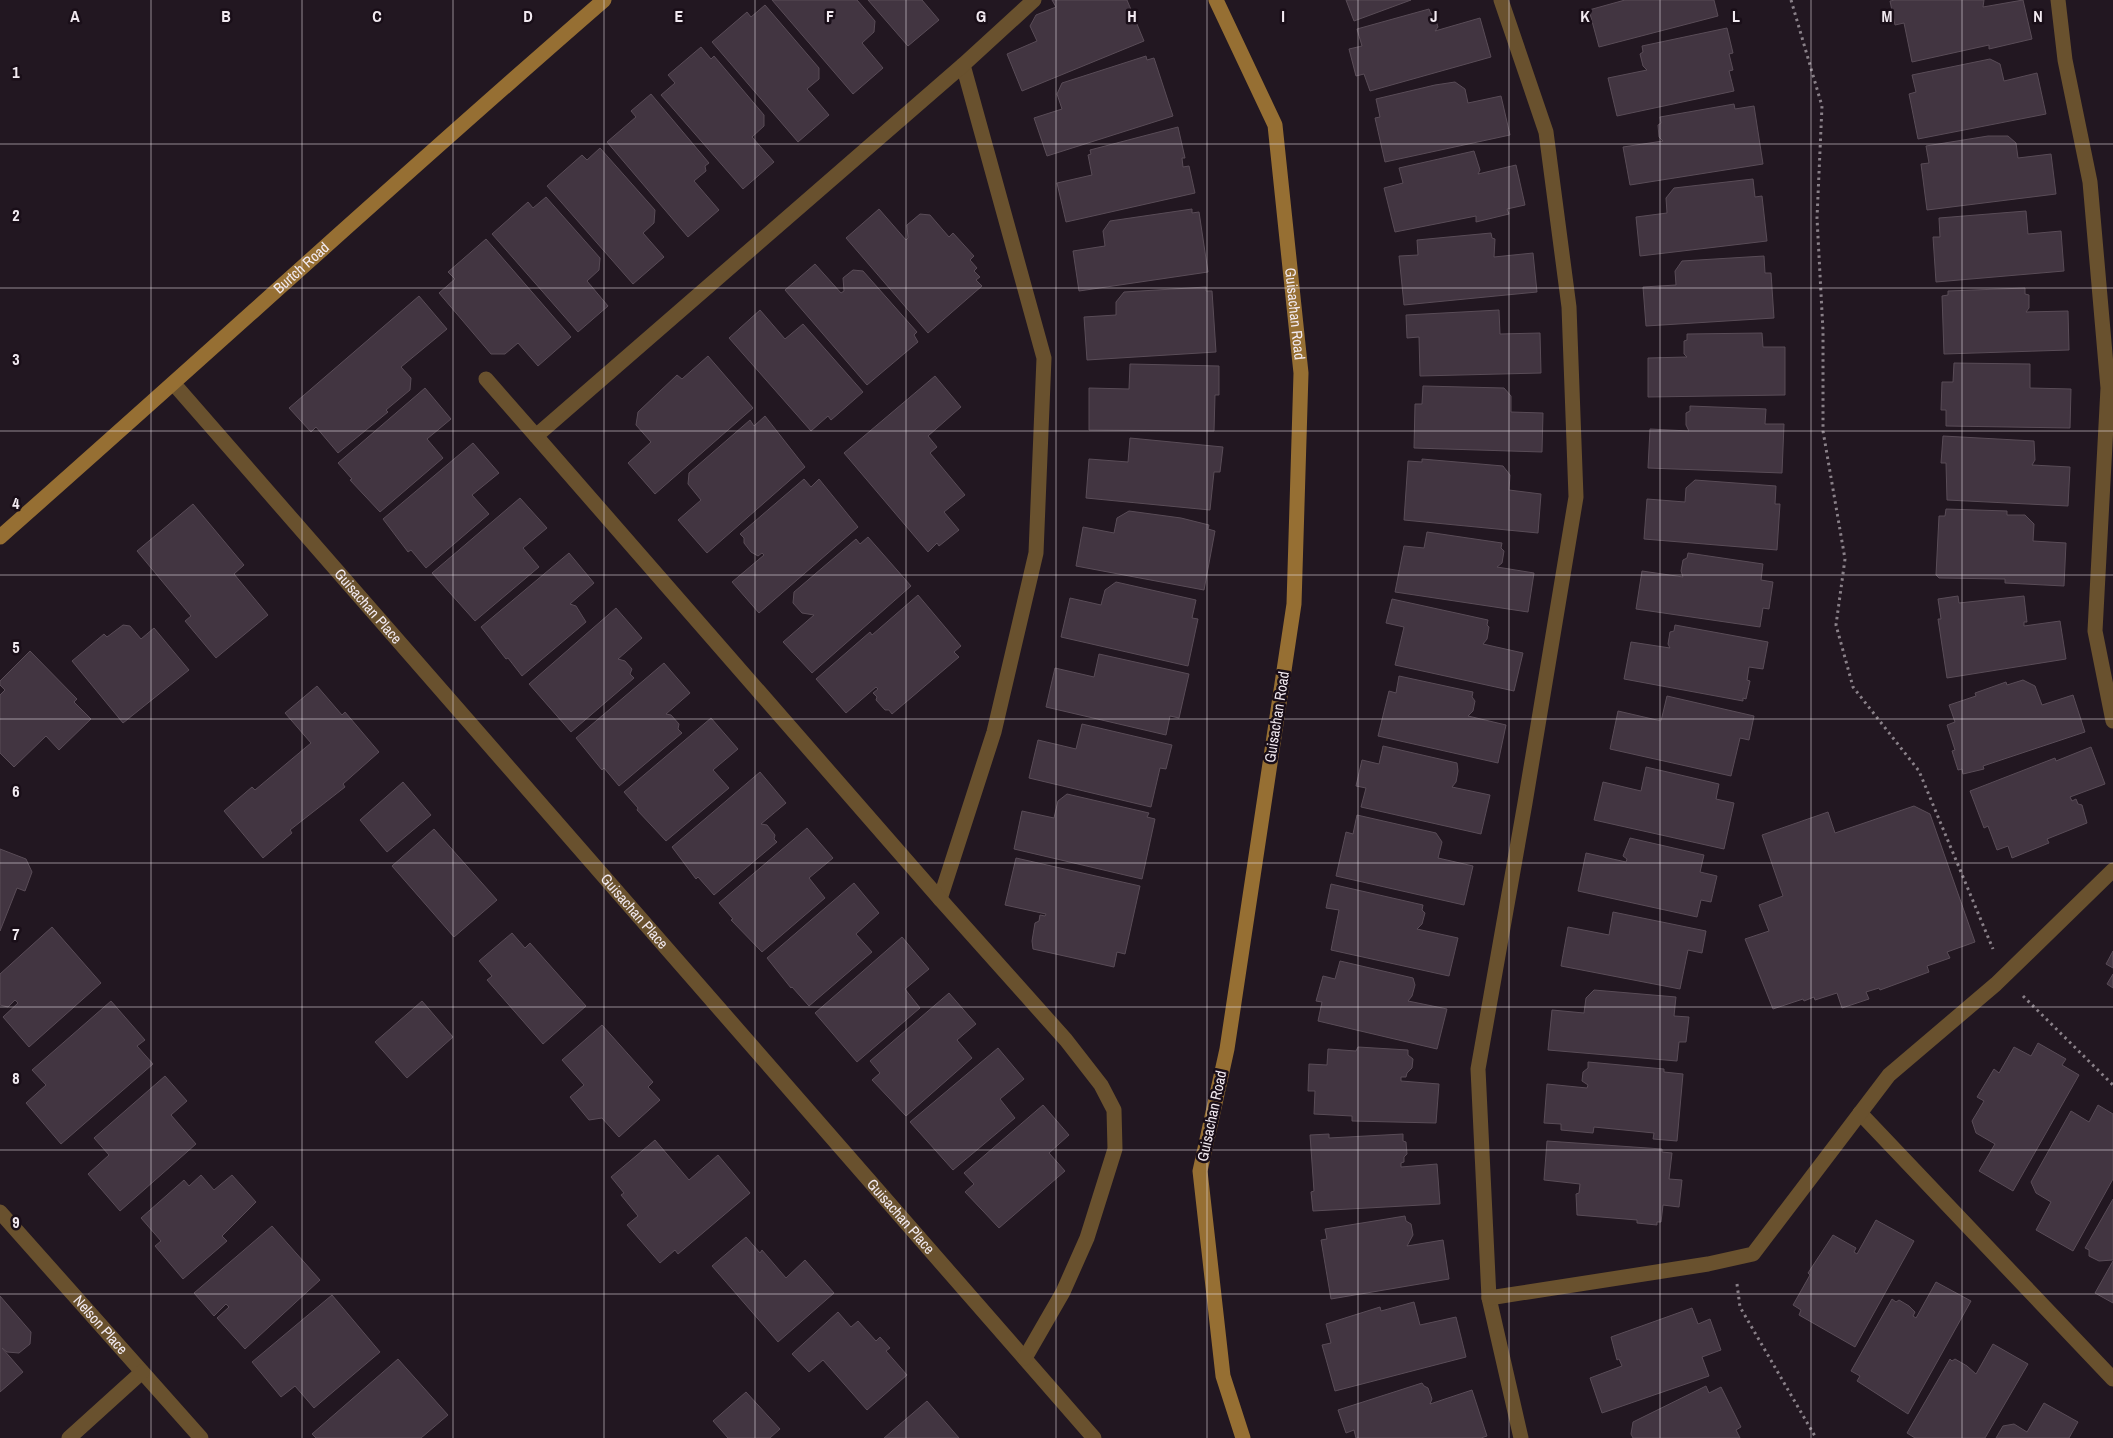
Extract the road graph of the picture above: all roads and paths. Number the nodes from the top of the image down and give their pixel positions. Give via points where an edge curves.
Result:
1 (604, 0) edge
2 (1034, 0) edge
3 (1216, 0) edge
4 (1501, 0) edge
5 (1791, 0) edge
6 (2058, 0) edge
7 (963, 65) junction
8 (486, 378) dead end
9 (174, 384) junction
10 (536, 436) junction
11 (0, 537) edge
12 (2113, 721) edge
13 (2113, 870) edge
14 (940, 899) junction
15 (2004, 977) junction
16 (2113, 1085) edge
17 (1860, 1113) junction
18 (0, 1212) edge
19 (1734, 1258) junction
20 (1490, 1298) junction
21 (1025, 1358) junction
22 (142, 1372) junction
23 (2113, 1379) edge
24 (69, 1438) edge
25 (201, 1438) edge
26 (1094, 1438) edge
27 (1243, 1438) edge
28 (1522, 1438) edge
29 (1816, 1438) edge

1 - 9 street, Burtch Road via 477,110
2 - 7 street
3 - 27 street, Guisachan Road via 1275,125 1300,373 1294,604 1226,1049 1200,1171 1223,1376
4 - 20 street via 1546,132 1568,306 1576,497 1478,1069
5 - 15 path via 1822,106 1817,218 1823,331 1823,431 1845,559 1836,625 1854,687 1920,772
6 - 12 street via 2064,60 2090,182 2108,388 2095,631
7 - 10 street
7 - 14 street via 1044,358 1036,553 994,732
8 - 10 street
9 - 11 street, Burtch Road
9 - 21 street, Guisachan Place
10 - 14 street
13 - 15 street
14 - 21 street via 1066,1040 1101,1085 1114,1110 1115,1149 1087,1238 1063,1292
15 - 16 path
15 - 17 street via 1889,1075
17 - 19 street via 1753,1254
17 - 23 street
18 - 22 street, Nelson Place
19 - 20 street
19 - 29 path via 1740,1307
20 - 28 street
21 - 26 street, Guisachan Place
22 - 24 street
22 - 25 street, Nelson Place

